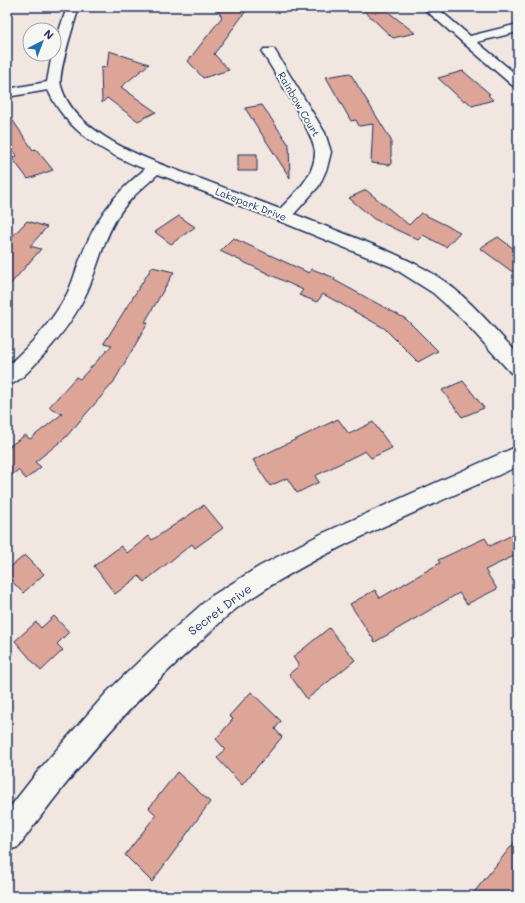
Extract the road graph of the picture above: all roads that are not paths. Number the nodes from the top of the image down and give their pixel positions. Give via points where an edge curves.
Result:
1 (72, 7) edge
2 (428, 7) edge
3 (518, 28) edge
4 (468, 40) junction
5 (269, 52) dead end
6 (518, 82) edge
7 (53, 85) junction
8 (7, 93) edge
9 (156, 168) junction
10 (283, 216) junction
11 (518, 367) edge
12 (7, 378) edge
13 (518, 456) edge
14 (7, 836) edge

1 - 7 street
2 - 4 street
3 - 4 street
4 - 6 street
5 - 10 street, Rainbow Court via 317,133 323,152 311,186
7 - 8 street
7 - 9 street, Lakepark Drive via 60,101 83,128 124,155
9 - 10 street, Lakepark Drive
9 - 12 street via 118,203 108,217 89,259 83,280 67,309 45,340
10 - 11 street, Lakepark Drive via 398,263 440,288 470,315
13 - 14 street, Secret Drive via 326,542 228,600 176,644 102,717 47,782

